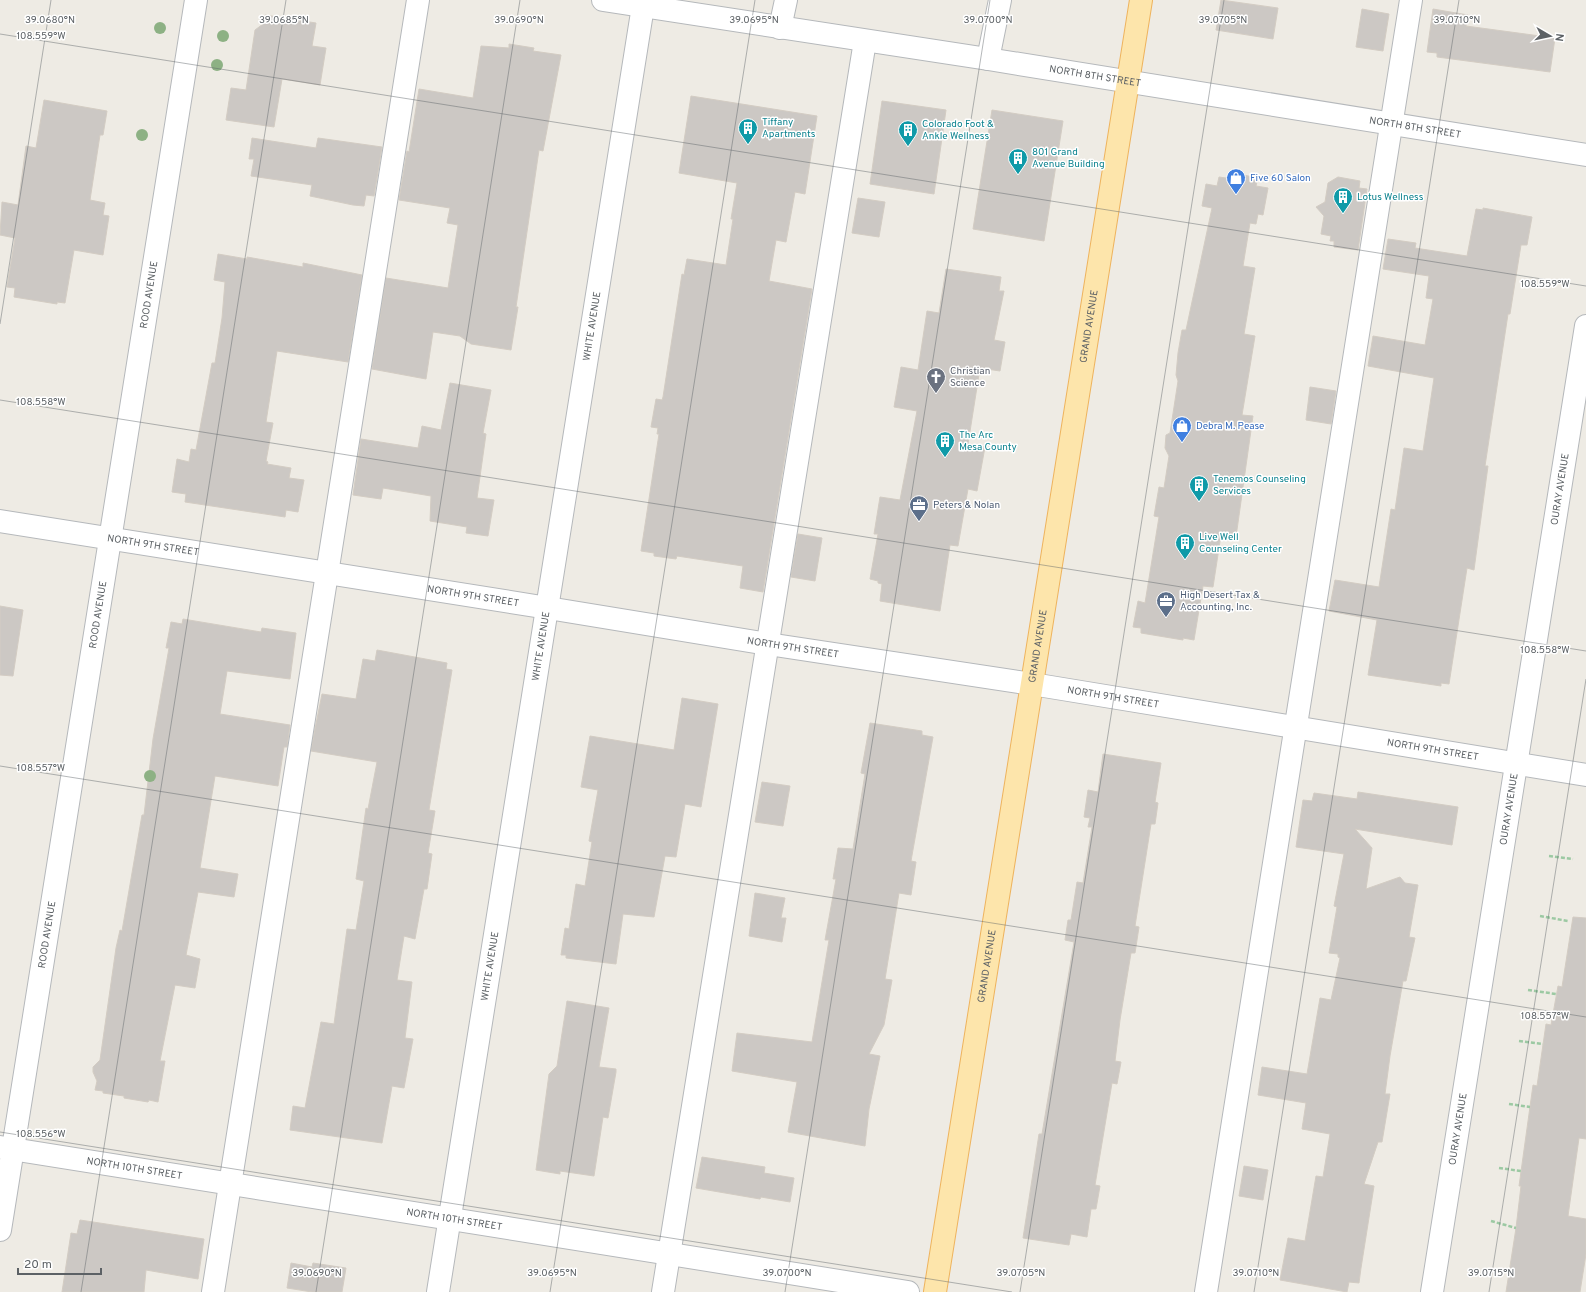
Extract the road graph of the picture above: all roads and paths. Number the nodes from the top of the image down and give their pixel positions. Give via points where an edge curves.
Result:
1 (196, 0) edge
2 (418, 0) edge
3 (603, 0) edge
4 (786, 0) edge
5 (1000, 0) edge
6 (1141, 0) edge
7 (1411, 0) edge
8 (644, 3) edge
9 (780, 28) junction
10 (865, 41) junction
11 (988, 59) junction
12 (1128, 82) junction
13 (1392, 124) junction
14 (1586, 155) edge
15 (1586, 326) edge
16 (0, 521) edge
17 (110, 539) junction
18 (327, 573) junction
19 (548, 608) junction
20 (768, 644) junction
21 (1032, 684) junction
22 (1296, 728) junction
23 (1516, 764) junction
24 (1586, 775) edge
25 (1549, 856) dead end
26 (1574, 859) dead end
27 (1540, 916) dead end
28 (1568, 921) dead end
29 (1528, 990) dead end
30 (1556, 994) dead end
31 (1519, 1041) dead end
32 (1543, 1044) dead end
33 (1509, 1104) dead end
34 (1530, 1107) dead end
35 (6, 1148) edge
36 (1499, 1168) dead end
37 (1521, 1171) dead end
38 (230, 1184) junction
39 (450, 1219) junction
40 (1491, 1221) dead end
41 (1516, 1228) dead end
42 (0, 1230) edge
43 (669, 1254) junction
44 (213, 1292) edge
45 (438, 1292) edge
46 (663, 1292) edge
47 (908, 1292) edge
48 (935, 1292) edge
49 (1206, 1292) edge
50 (1432, 1292) edge

1 - 17 street, ROOD AVENUE
2 - 18 street
3 - 8 street, NORTH 8TH STREET
4 - 9 street
5 - 11 street
6 - 12 main road, GRAND AVENUE
7 - 13 street
8 - 9 street, NORTH 8TH STREET
8 - 19 street, WHITE AVENUE
9 - 10 street, NORTH 8TH STREET
10 - 11 street, NORTH 8TH STREET
10 - 20 street
11 - 12 street, NORTH 8TH STREET
12 - 13 street, NORTH 8TH STREET
12 - 21 main road, GRAND AVENUE
13 - 14 street, NORTH 8TH STREET
13 - 22 street
15 - 23 street, OURAY AVENUE
16 - 17 street, NORTH 9TH STREET
17 - 18 street, NORTH 9TH STREET
17 - 35 street, ROOD AVENUE
18 - 19 street, NORTH 9TH STREET
18 - 38 street
19 - 20 street, NORTH 9TH STREET
19 - 39 street, WHITE AVENUE
20 - 21 street, NORTH 9TH STREET
20 - 43 street
21 - 22 street, NORTH 9TH STREET
21 - 48 main road, GRAND AVENUE
22 - 23 street, NORTH 9TH STREET
22 - 49 street
23 - 24 street, NORTH 9TH STREET
23 - 50 street, OURAY AVENUE
25 - 26 path
27 - 28 path
29 - 30 path
31 - 32 path
33 - 34 path
35 - 38 street, NORTH 10TH STREET
35 - 42 street, ROOD AVENUE
36 - 37 path
38 - 39 street, NORTH 10TH STREET
38 - 44 street
39 - 43 street, NORTH 10TH STREET
39 - 45 street, WHITE AVENUE
40 - 41 path
43 - 46 street
43 - 47 street, NORTH 10TH STREET

